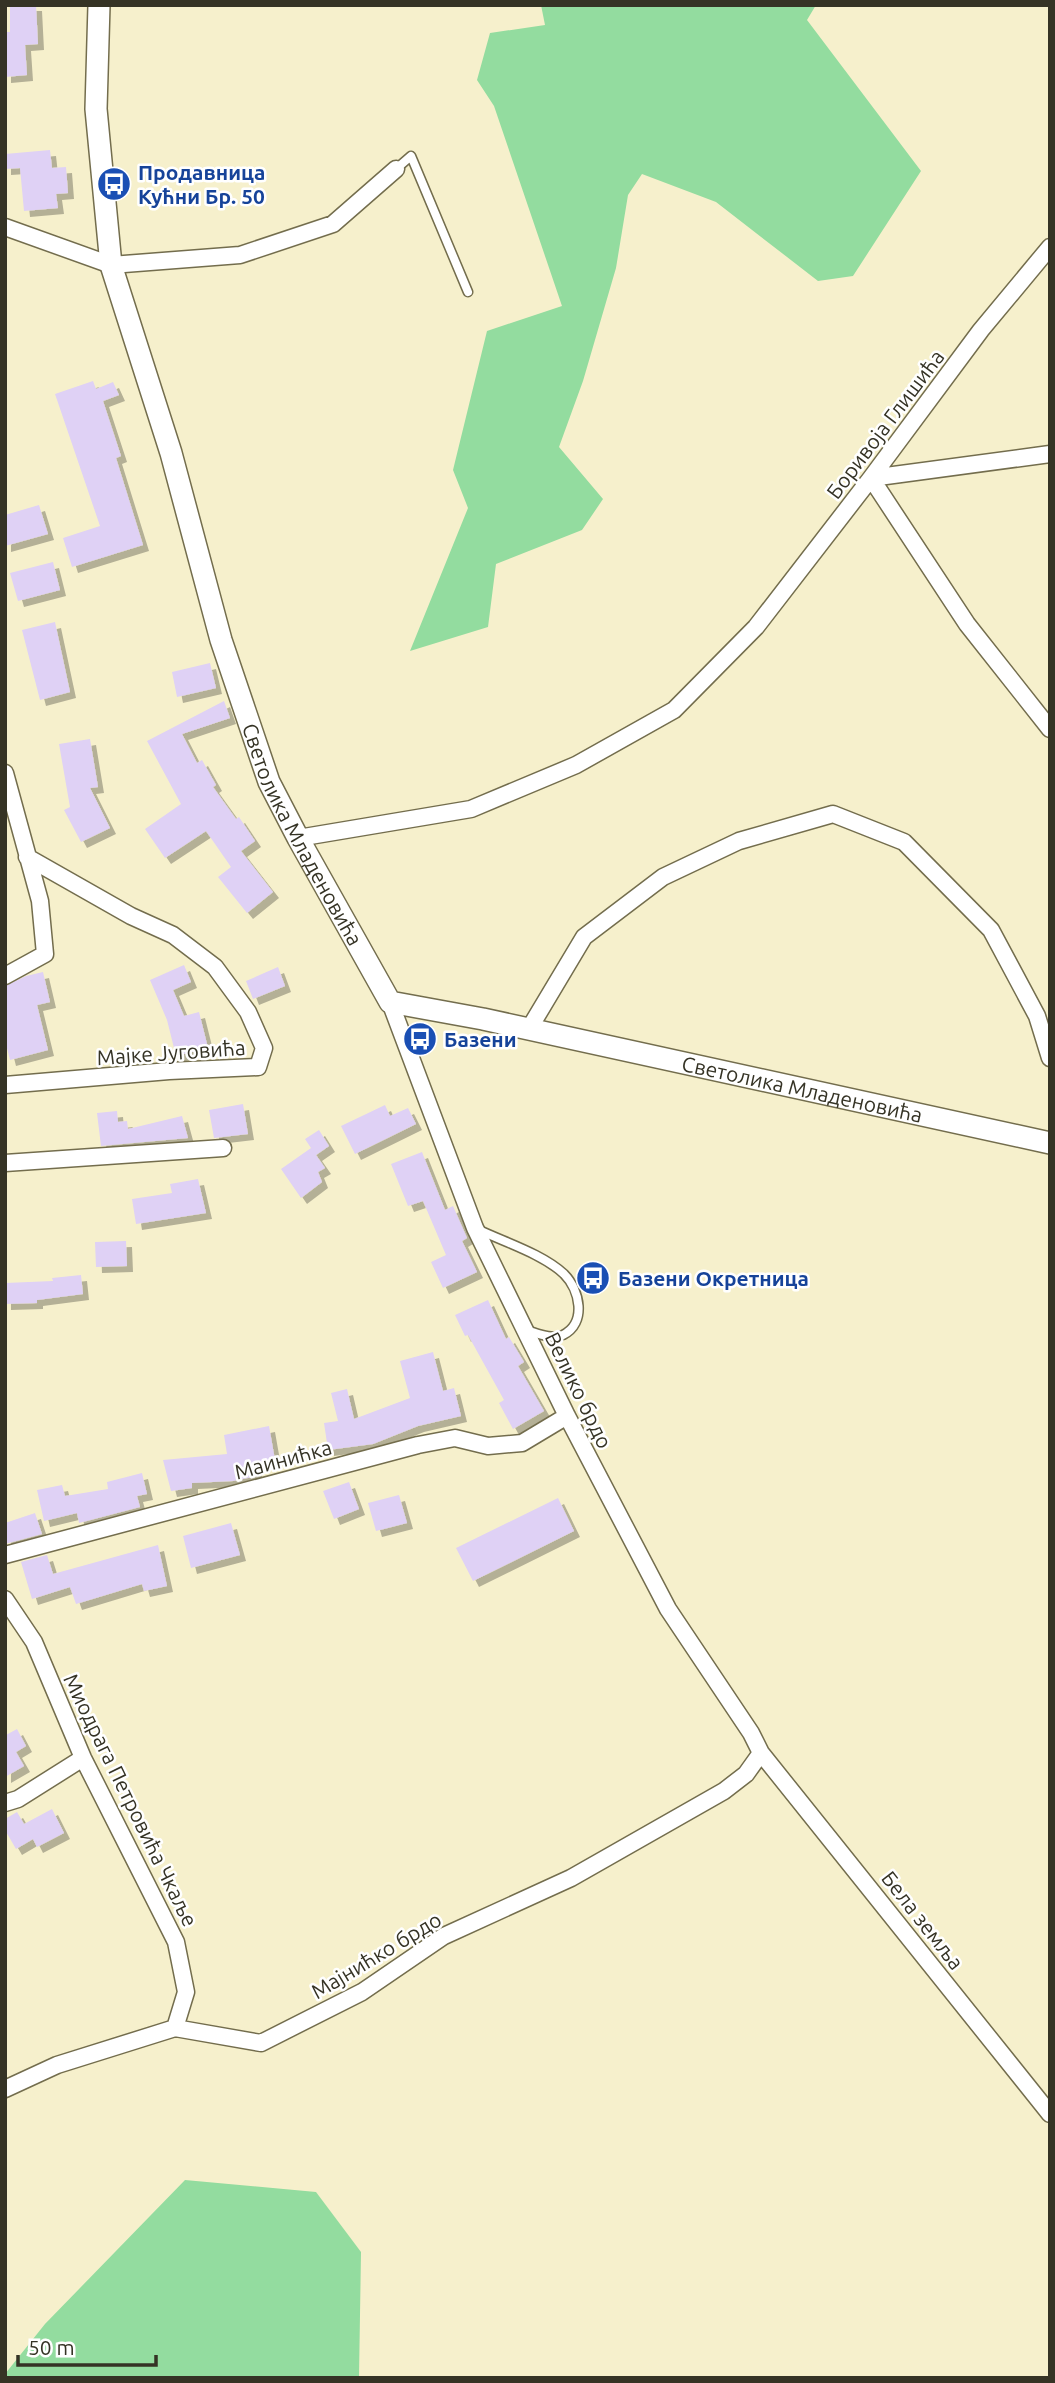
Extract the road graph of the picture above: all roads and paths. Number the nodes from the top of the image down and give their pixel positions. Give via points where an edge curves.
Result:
1 (99, 5) edge
2 (396, 169) joint
3 (5, 227) edge
4 (1050, 247) edge
5 (111, 265) junction
6 (1044, 265) edge
7 (468, 292) dead end
8 (1050, 454) edge
9 (871, 478) junction
10 (1050, 729) edge
11 (5, 773) edge
12 (13, 835) edge
13 (298, 838) junction
14 (27, 857) junction
15 (5, 976) edge
16 (390, 1002) junction
17 (529, 1029) junction
18 (1050, 1058) edge
19 (5, 1085) edge
20 (1050, 1143) edge
21 (223, 1148) dead end
22 (5, 1163) edge
23 (475, 1228) junction
24 (526, 1330) junction
25 (567, 1416) junction
26 (5, 1555) edge
27 (5, 1599) edge
28 (761, 1753) junction
29 (83, 1758) junction
30 (5, 1803) edge
31 (175, 2028) junction
32 (5, 2089) edge
33 (1050, 2114) edge

1 - 5 street, Светолика Младеновића via 96,109
2 - 5 street via 333,225 240,255
2 - 7 lane via 411,156
3 - 5 street
4 - 6 street, Боривоја Глишића
5 - 13 street, Светолика Младеновића via 170,453 221,640 269,782
6 - 9 street, Боривоја Глишића via 981,330
8 - 9 street
9 - 10 street via 967,624
9 - 13 street, Боривоја Глишића via 756,627 674,710 576,765 471,809
11 - 12 street
12 - 14 street
13 - 16 street, Светолика Младеновића
14 - 15 street via 40,901 45,954
14 - 19 street, Мајке Југовића via 173,935 215,967 248,1012 264,1048 258,1067
16 - 17 street, Светолика Младеновића
16 - 23 street, Велико брдо
17 - 18 street via 584,937 663,877 739,841 833,814 904,842 991,930 1037,1016
17 - 20 street, Светолика Младеновића
21 - 22 street
23 - 24 street, Велико брдо
23 - 24 lane via 547,1262 574,1286 579,1308 571,1328 555,1336
24 - 25 street, Велико брдо
25 - 26 street, Маинићка via 522,1443 488,1446 455,1438 418,1445
25 - 28 street, Велико брдо via 668,1609
27 - 29 street, Миодрага Петровића Чкаље via 34,1642
28 - 31 street, Мајнићко брдо via 746,1774 724,1791 571,1878 444,1936 362,1992 261,2043
28 - 33 street, Бела земља
29 - 30 street
29 - 31 street, Миодрага Петровића Чкаље via 176,1942 186,1992
31 - 32 street, Мајнићко брдо via 57,2065

